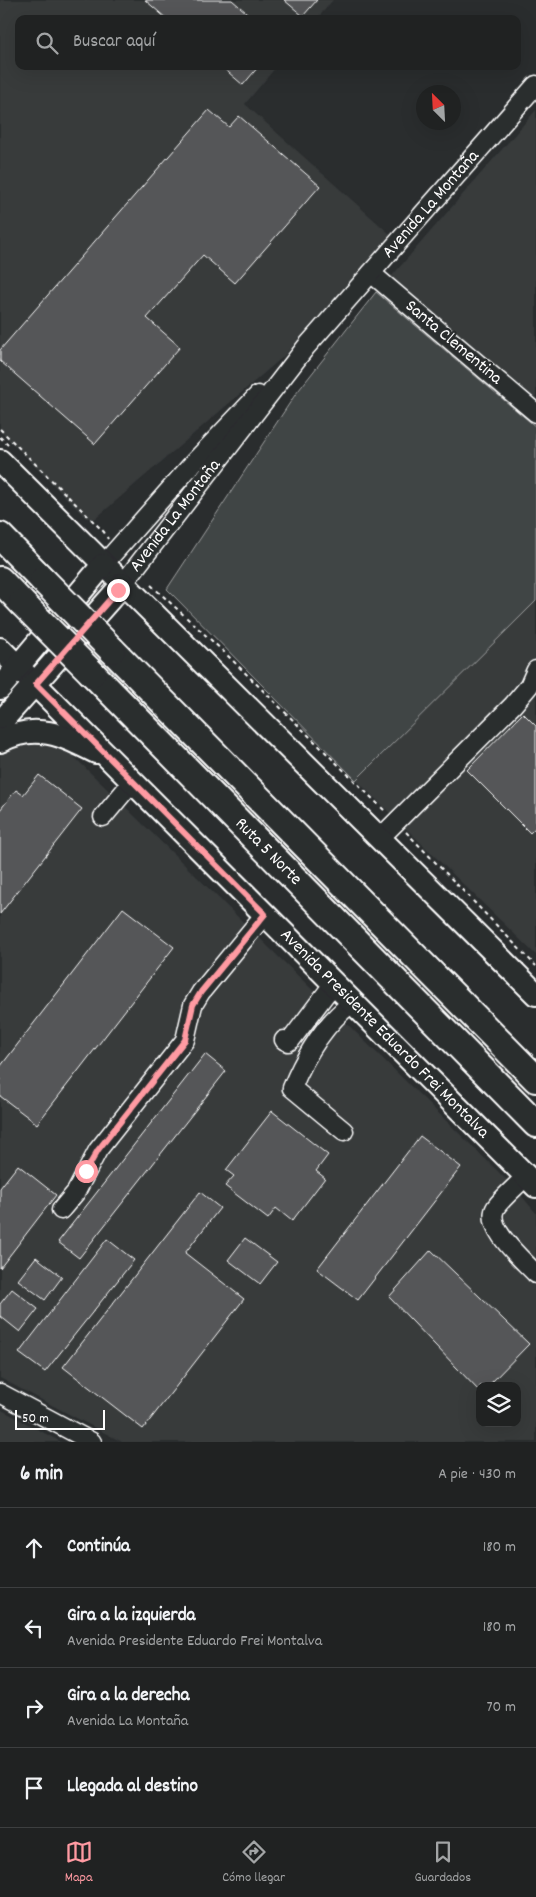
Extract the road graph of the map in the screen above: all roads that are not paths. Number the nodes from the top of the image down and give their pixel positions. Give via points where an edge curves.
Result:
1 (536, 85) edge
2 (371, 273) junction
3 (306, 347) junction
4 (536, 413) edge
5 (0, 460) edge
6 (0, 536) edge
7 (109, 558) junction
8 (128, 578) junction
9 (0, 580) edge
10 (0, 649) edge
11 (18, 667) junction
12 (536, 670) edge
13 (36, 684) junction
14 (0, 688) edge
15 (0, 724) edge
16 (0, 741) edge
17 (111, 759) junction
18 (133, 781) junction
19 (103, 817) dead end
20 (379, 839) junction
21 (265, 914) junction
22 (334, 983) junction
23 (536, 994) edge
24 (353, 1002) junction
25 (284, 1040) dead end
26 (536, 1079) edge
27 (536, 1124) edge
28 (344, 1131) dead end
29 (531, 1181) edge
30 (61, 1210) dead end
31 (536, 1274) edge
32 (0, 1393) edge
33 (92, 1442) edge

1 - 2 street, Avenida La Montaña
2 - 3 street, Avenida La Montaña
2 - 4 street, Santa Clementina
3 - 7 street, Avenida La Montaña via 213,441
3 - 8 street, Avenida La Montaña
5 - 7 main road
6 - 26 highway, Ruta 5 Norte, bridge
7 - 8 main road
7 - 11 main road, Avenida La Montaña
8 - 13 main road, Avenida La Montaña
8 - 20 main road
9 - 27 highway, Ruta 5 Norte, bridge
10 - 11 main road, Avenida Presidente Eduardo Frei Montalva
11 - 13 main road, Avenida Presidente Eduardo Frei Montalva
11 - 14 main road, Avenida La Montaña
12 - 20 street via 513,705
13 - 15 main road, Avenida La Montaña
13 - 17 main road, Avenida Presidente Eduardo Frei Montalva
16 - 17 main road via 24,732 53,733
17 - 18 main road, Avenida Presidente Eduardo Frei Montalva
18 - 19 street
18 - 21 main road, Avenida Presidente Eduardo Frei Montalva
20 - 23 main road
21 - 22 main road, Avenida Presidente Eduardo Frei Montalva
21 - 30 street via 201,992 193,1005 185,1040 98,1150 76,1192
22 - 24 main road, Avenida Presidente Eduardo Frei Montalva
22 - 25 street via 291,1040
24 - 28 street via 317,1040 300,1066 292,1088
24 - 29 main road, Avenida Presidente Eduardo Frei Montalva
29 - 31 street via 496,1207 494,1222 497,1232
32 - 33 street

